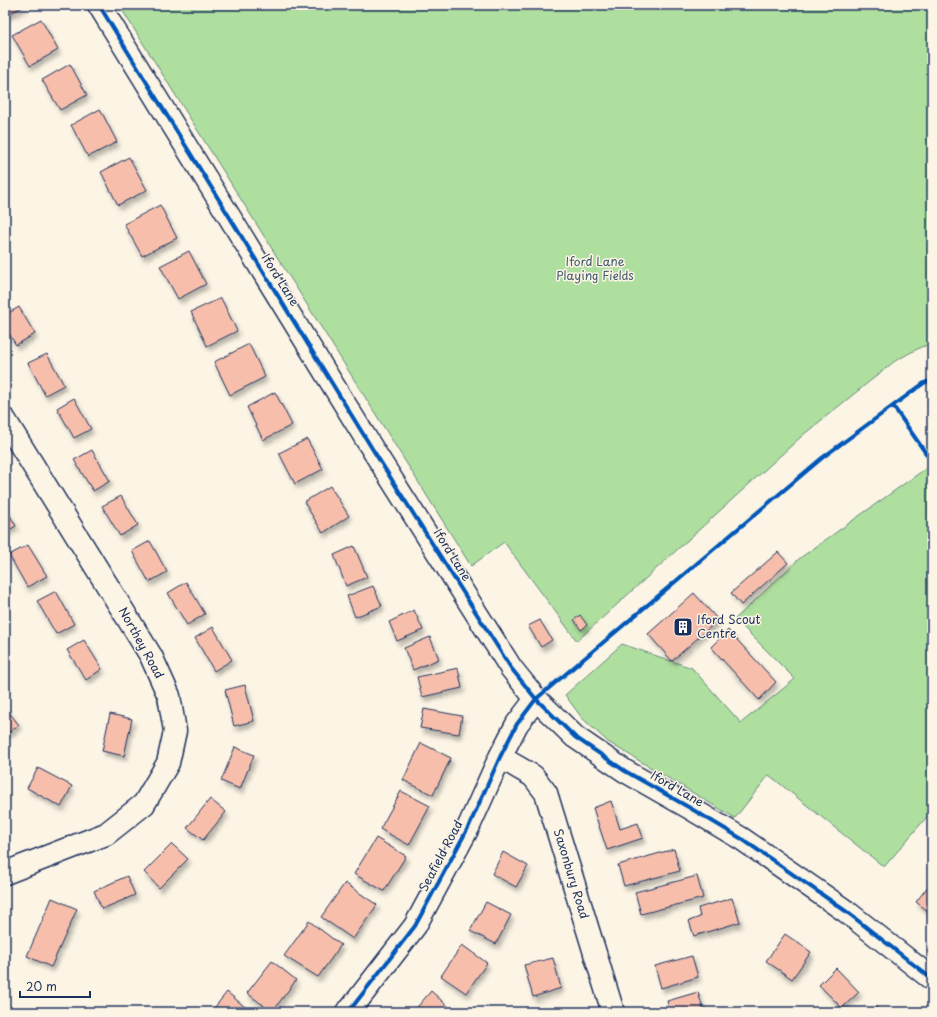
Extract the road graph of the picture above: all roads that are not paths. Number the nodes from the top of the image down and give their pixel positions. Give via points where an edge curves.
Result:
1 (99, 5) edge
2 (5, 420) edge
3 (536, 699) junction
4 (500, 756) junction
5 (5, 872) edge
6 (932, 979) edge
7 (347, 1012) edge
8 (614, 1012) edge

1 - 3 street, Iford Lane via 373,450 511,668
2 - 5 street, Northey Road via 151,656 169,696 175,731 168,764 144,804 106,834
3 - 4 street, Seafield Road via 517,724
3 - 6 street, Iford Lane via 575,737 625,771 748,844 847,912
4 - 7 street, Seafield Road via 469,826 415,926
4 - 8 street, Saxonbury Road via 533,776 546,793

